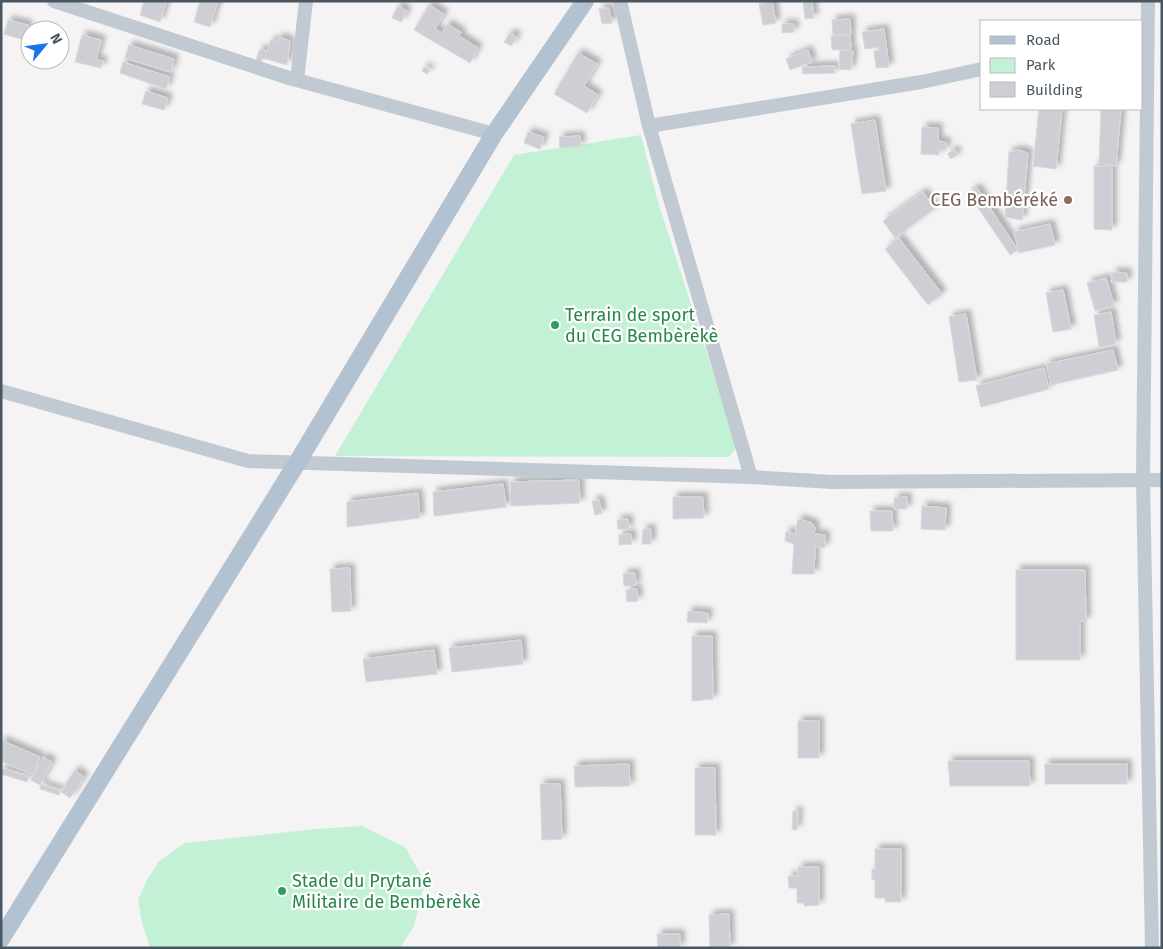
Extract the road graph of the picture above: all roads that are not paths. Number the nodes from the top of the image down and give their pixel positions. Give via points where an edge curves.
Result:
1 (54, 1) edge
2 (306, 1) edge
3 (585, 1) edge
4 (620, 1) edge
5 (1148, 1) edge
6 (1151, 34) edge
7 (980, 69) edge
8 (298, 80) junction
9 (649, 126) junction
10 (494, 134) junction
11 (1, 391) edge
12 (297, 463) junction
13 (751, 477) junction
14 (1143, 480) junction
15 (1162, 480) edge
16 (1, 939) edge
17 (1152, 948) edge

1 - 8 street
2 - 8 street
3 - 10 main road
4 - 9 street
5 - 6 street
6 - 14 street
7 - 9 street
8 - 10 street
9 - 13 street
10 - 12 main road
11 - 12 street via 248,461
12 - 13 street
12 - 16 main road
13 - 14 street via 832,482
14 - 15 street
14 - 17 street

